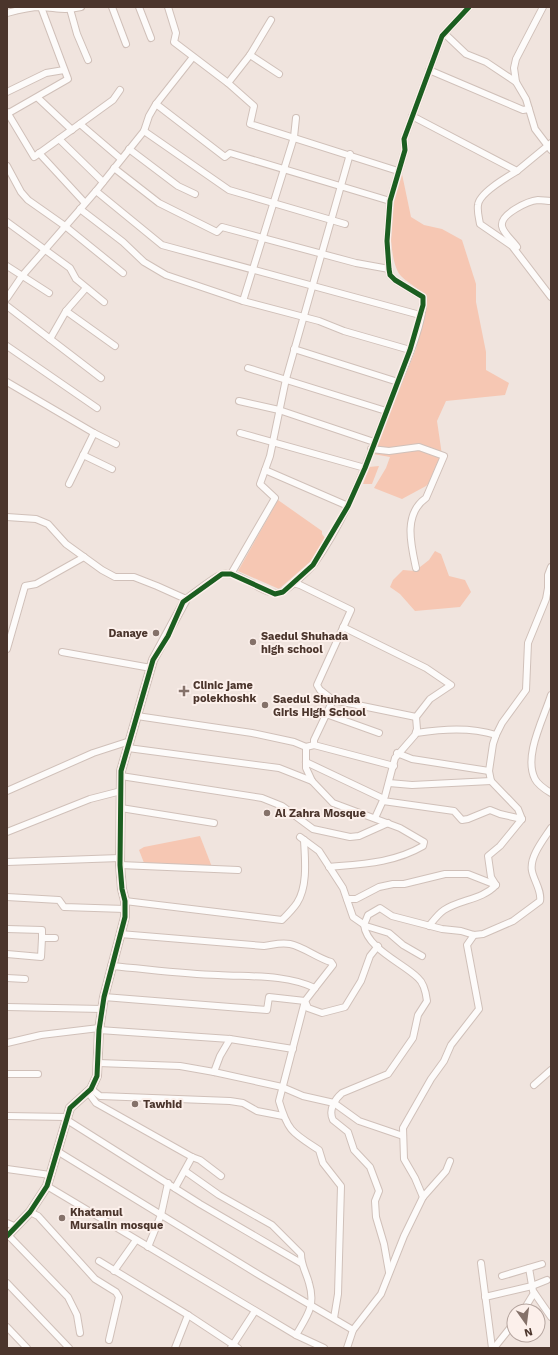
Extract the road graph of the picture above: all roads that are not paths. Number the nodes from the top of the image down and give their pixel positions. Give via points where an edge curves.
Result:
1 (41, 7) edge
2 (82, 7) edge
3 (112, 7) edge
4 (139, 7) edge
5 (168, 7) edge
6 (469, 7) edge
7 (542, 7) edge
8 (70, 9) junction
9 (7, 13) edge
10 (271, 20) dead end
11 (445, 34) junction
12 (150, 38) dead end
13 (126, 44) dead end
14 (250, 55) junction
15 (193, 57) junction
16 (88, 60) dead end
17 (64, 70) junction
18 (429, 70) junction
19 (280, 74) dead end
20 (516, 82) junction
21 (228, 83) junction
22 (120, 90) dead end
23 (7, 92) edge
24 (38, 98) junction
25 (156, 104) junction
26 (529, 109) junction
27 (7, 113) edge
28 (412, 116) junction
29 (296, 118) dead end
30 (80, 124) junction
31 (72, 130) junction
32 (144, 132) junction
33 (294, 137) junction
34 (59, 139) junction
35 (550, 146) edge
36 (129, 149) junction
37 (39, 153) junction
38 (350, 154) junction
39 (122, 159) junction
40 (7, 166) edge
41 (114, 168) junction
42 (283, 168) junction
43 (398, 171) junction
44 (517, 171) junction
45 (103, 182) junction
46 (341, 186) junction
47 (96, 192) junction
48 (195, 194) dead end
49 (390, 201) junction
50 (274, 202) junction
51 (551, 202) edge
52 (85, 203) junction
53 (80, 209) junction
54 (331, 219) junction
55 (7, 222) edge
56 (345, 224) dead end
57 (65, 226) junction
58 (263, 237) junction
59 (46, 250) junction
60 (321, 254) junction
61 (526, 262) junction
62 (7, 266) edge
63 (389, 269) junction
64 (253, 270) junction
65 (123, 273) dead end
66 (22, 276) junction
67 (312, 286) junction
68 (86, 288) junction
69 (49, 293) dead end
70 (551, 297) edge
71 (7, 298) edge
72 (243, 301) junction
73 (104, 302) dead end
74 (7, 306) edge
75 (66, 311) junction
76 (420, 316) junction
77 (304, 318) junction
78 (50, 338) junction
79 (7, 346) edge
80 (115, 346) dead end
81 (294, 349) junction
82 (410, 350) junction
83 (248, 368) dead end
84 (101, 378) dead end
85 (286, 379) junction
86 (7, 382) edge
87 (398, 382) junction
88 (239, 401) dead end
89 (97, 408) dead end
90 (279, 410) junction
91 (386, 411) junction
92 (94, 433) junction
93 (240, 433) dead end
94 (273, 442) junction
95 (374, 442) junction
96 (116, 444) dead end
97 (372, 449) junction
98 (83, 455) junction
99 (365, 468) junction
100 (112, 469) dead end
101 (265, 470) junction
102 (69, 484) dead end
103 (348, 506) junction
104 (7, 517) edge
105 (84, 557) junction
106 (551, 567) edge
107 (416, 568) dead end
108 (231, 574) junction
109 (293, 583) junction
110 (186, 600) junction
111 (343, 627) junction
112 (7, 649) edge
113 (62, 652) dead end
114 (151, 668) junction
115 (551, 695) edge
116 (332, 700) junction
117 (326, 714) junction
118 (137, 716) junction
119 (416, 717) junction
120 (379, 733) dead end
121 (416, 733) junction
122 (496, 735) junction
123 (129, 744) junction
124 (314, 745) junction
125 (306, 747) junction
126 (397, 754) junction
127 (306, 762) junction
128 (394, 766) junction
129 (489, 771) junction
130 (121, 776) junction
131 (312, 781) junction
132 (491, 781) junction
133 (388, 783) junction
134 (7, 791) edge
135 (121, 791) junction
136 (551, 794) edge
137 (383, 800) junction
138 (121, 808) junction
139 (375, 818) junction
140 (522, 819) junction
141 (214, 823) dead end
142 (388, 823) junction
143 (551, 828) edge
144 (7, 832) edge
145 (120, 861) junction
146 (7, 862) edge
147 (329, 867) junction
148 (238, 870) dead end
149 (496, 885) junction
150 (7, 897) edge
151 (347, 899) junction
152 (125, 905) junction
153 (364, 925) junction
154 (429, 926) junction
155 (7, 929) edge
156 (120, 934) junction
157 (474, 935) junction
158 (42, 938) junction
159 (55, 938) dead end
160 (378, 946) junction
161 (7, 954) edge
162 (422, 956) dead end
163 (111, 966) junction
164 (7, 978) edge
165 (25, 980) dead end
166 (315, 988) junction
167 (104, 997) junction
168 (305, 1001) junction
169 (7, 1007) edge
170 (102, 1009) junction
171 (99, 1029) junction
172 (230, 1039) junction
173 (7, 1043) edge
174 (293, 1049) junction
175 (98, 1063) junction
176 (551, 1070) edge
177 (214, 1072) junction
178 (7, 1074) edge
179 (38, 1074) dead end
180 (534, 1085) dead end
181 (282, 1087) junction
182 (89, 1091) junction
183 (334, 1103) junction
184 (7, 1116) edge
185 (283, 1116) junction
186 (67, 1119) junction
187 (403, 1136) junction
188 (57, 1151) junction
189 (192, 1157) junction
190 (450, 1161) dead end
191 (7, 1169) edge
192 (185, 1171) junction
193 (50, 1174) junction
194 (221, 1176) dead end
195 (168, 1184) junction
196 (47, 1186) junction
197 (175, 1188) junction
198 (423, 1197) junction
199 (30, 1212) junction
200 (161, 1215) junction
201 (7, 1223) edge
202 (16, 1227) junction
203 (8, 1235) edge
204 (136, 1240) junction
205 (148, 1247) junction
206 (99, 1261) dead end
207 (301, 1263) junction
208 (481, 1263) dead end
209 (542, 1264) dead end
210 (529, 1268) junction
211 (114, 1271) junction
212 (389, 1272) junction
213 (502, 1276) dead end
214 (547, 1280) dead end
215 (7, 1282) edge
216 (532, 1286) junction
217 (534, 1293) junction
218 (485, 1297) junction
219 (528, 1303) edge
220 (312, 1307) junction
221 (255, 1311) junction
222 (188, 1315) junction
223 (334, 1318) junction
224 (551, 1318) edge
225 (7, 1327) edge
226 (353, 1330) junction
227 (80, 1333) dead end
228 (506, 1333) edge
229 (296, 1335) junction
230 (109, 1340) dead end
231 (234, 1347) edge
232 (27, 1348) edge
233 (69, 1348) edge
234 (174, 1348) edge
235 (323, 1348) edge
236 (347, 1348) edge
237 (493, 1348) edge

1 - 8 street via 64,11
1 - 9 street via 23,8
1 - 17 street
2 - 8 street
3 - 13 street
4 - 12 street
5 - 15 street via 176,33 174,42
6 - 11 street
7 - 20 street via 516,59
8 - 16 street
10 - 14 street
11 - 18 street
11 - 20 street via 466,54 486,62
14 - 19 street
14 - 21 street
15 - 21 street
15 - 25 street
17 - 23 street via 46,73
17 - 24 street via 66,81
18 - 26 street via 523,110
18 - 28 street
20 - 26 street
21 - 33 street via 254,106 250,124
22 - 30 street via 113,100
24 - 27 street
24 - 31 street
25 - 32 street
25 - 42 street via 225,157 230,153
26 - 35 street via 535,129
27 - 37 street via 34,157
28 - 43 street via 404,139 405,150
28 - 44 street
29 - 33 street
30 - 31 street
30 - 39 street
31 - 34 street
32 - 36 street
32 - 50 street via 229,190
33 - 38 street
33 - 42 street
34 - 37 street
34 - 45 street
35 - 44 street
36 - 39 street
36 - 48 street via 178,186
37 - 52 street
38 - 43 street
38 - 46 street
39 - 41 street
40 - 57 street via 28,200
41 - 45 street
41 - 58 street via 159,203 217,232 222,227
42 - 46 street
42 - 50 street
43 - 49 street
44 - 61 street via 500,181 480,199 478,205 480,224 512,246
45 - 47 street
46 - 49 street
46 - 54 street
47 - 52 street
47 - 64 street via 162,245
49 - 63 street via 387,241
50 - 54 street
50 - 58 street
51 - 61 street via 537,200 523,205 502,222 502,228
52 - 53 street
53 - 57 street
53 - 72 street via 123,242 144,262 166,275
54 - 56 street
54 - 60 street
55 - 59 street
57 - 59 street
57 - 65 street
58 - 60 street
58 - 64 street
59 - 66 street
59 - 68 street via 70,268 76,279
60 - 63 street
60 - 67 street
61 - 70 street
62 - 66 street
63 - 76 street via 395,280 422,297
64 - 67 street
64 - 72 street
66 - 69 street
66 - 71 street
67 - 76 street
67 - 77 street
68 - 73 street
68 - 75 street
72 - 77 street
74 - 78 street
75 - 78 street
75 - 80 street
76 - 82 street
77 - 81 street
77 - 82 street
78 - 84 street
79 - 89 street
81 - 85 street
81 - 87 street
82 - 87 street
83 - 85 street
85 - 90 street
85 - 91 street
86 - 92 street
87 - 91 street
88 - 90 street
90 - 94 street
90 - 95 street
91 - 95 street
92 - 96 street
92 - 98 street
93 - 94 street
94 - 99 street
94 - 101 street
95 - 97 street
97 - 99 street
97 - 107 street via 419,447 444,456 426,498 420,502 413,516 410,531
98 - 100 street
98 - 102 street
99 - 103 street
101 - 103 street
101 - 108 street via 260,484 275,498
103 - 109 street via 313,565
104 - 105 street via 36,519 48,524 66,544
105 - 110 street via 116,577 134,577
105 - 112 street via 36,584 25,586
106 - 122 street via 546,599 528,643 526,690
108 - 109 street via 275,594 283,592
108 - 110 street via 222,574
109 - 111 street via 351,610
110 - 114 street
111 - 116 street via 317,685
111 - 119 street via 426,668 451,685 430,699
113 - 114 street
114 - 118 street
115 - 136 street via 532,755 535,780
116 - 117 street
116 - 119 street
117 - 120 street
117 - 124 street
118 - 123 street
118 - 125 street via 252,733
119 - 121 street
121 - 122 street via 453,729 481,730
121 - 126 street
122 - 129 street via 492,744
123 - 130 street
123 - 131 street via 279,768
123 - 134 street via 93,754
124 - 125 street
124 - 128 street
125 - 127 street
126 - 128 street
126 - 129 street via 412,759
127 - 131 street
127 - 137 street
128 - 133 street
129 - 132 street
130 - 135 street
130 - 142 street via 262,798 282,806 313,829 350,837 359,836
131 - 139 street via 333,803
132 - 133 street via 412,785
132 - 140 street via 518,809
133 - 137 street
135 - 138 street
135 - 144 street via 90,799
137 - 139 street
137 - 140 street via 454,811 462,820 490,810
138 - 141 street
138 - 145 street
139 - 142 street
140 - 149 street via 500,846 488,856 491,877
142 - 147 street via 424,842 423,846 376,863
143 - 157 street via 532,863 532,871 541,896 540,901 513,921
145 - 146 street
145 - 148 street
145 - 152 street
147 - 151 street
147 - 152 street via 319,851 302,838 305,867 303,886 298,902 282,920
149 - 151 street via 468,874 445,874 379,887 356,899
149 - 154 street via 489,893 443,910
150 - 152 street via 59,900 64,907
151 - 153 street via 350,914
152 - 156 street
153 - 154 street via 368,915 380,908 392,916
153 - 160 street via 367,934
153 - 162 street via 389,933 402,945
154 - 157 street
155 - 158 street via 42,930
156 - 163 street
156 - 166 street via 264,946 275,943 290,944 332,962 333,965
157 - 187 street via 468,945 479,1009 456,1037 444,1061 416,1103 403,1128
158 - 159 street
158 - 161 street via 41,956
160 - 168 street via 370,956 361,981 345,1006 322,1013 308,1008
160 - 183 street via 422,982 427,1000 418,1015 413,1038 388,1074 347,1090 336,1098
163 - 166 street via 267,977 292,980
163 - 167 street
164 - 165 street
166 - 168 street
167 - 168 street via 267,1010 269,997
167 - 170 street
168 - 174 street
169 - 170 street
170 - 171 street
171 - 172 street
171 - 173 street via 41,1035
171 - 175 street
172 - 174 street
172 - 177 street
174 - 181 street
175 - 177 street via 180,1066
175 - 182 street via 97,1076
176 - 180 street
177 - 181 street
178 - 179 street
181 - 183 street via 303,1096
181 - 185 street via 279,1101
182 - 185 street via 100,1096 230,1101 244,1103 257,1111
182 - 186 street via 70,1108
182 - 189 street via 96,1103
183 - 187 street via 359,1121
183 - 212 street via 331,1116 348,1132 354,1150 370,1167 379,1191 375,1201 376,1217
184 - 186 street
185 - 223 street via 292,1132 319,1150 323,1162 341,1186 338,1294
186 - 188 street
186 - 195 street
187 - 198 street via 404,1159
188 - 193 street
188 - 200 street
189 - 192 street
189 - 194 street
190 - 198 street via 446,1170
191 - 193 street
192 - 197 street
192 - 207 street via 219,1195 272,1225 301,1254
193 - 196 street
195 - 197 street
195 - 200 street
196 - 199 street
196 - 204 street
197 - 207 street
198 - 212 street
199 - 202 street
199 - 230 street via 38,1216 95,1279 116,1292 119,1297
200 - 205 street
200 - 220 street
201 - 202 street
202 - 203 street
203 - 227 street via 68,1297 77,1315
204 - 205 street
204 - 211 street
205 - 221 street
206 - 211 street
207 - 220 street via 310,1284
208 - 218 street
209 - 210 street
210 - 213 street
210 - 216 street
211 - 222 street
212 - 226 street via 377,1302
214 - 216 street
215 - 233 street
216 - 217 street
216 - 218 street
217 - 219 street
217 - 224 street
218 - 237 street
220 - 223 street
220 - 229 street
221 - 229 street
221 - 231 street
222 - 231 street
222 - 234 street
223 - 226 street
225 - 232 street
226 - 236 street
228 - 237 street
229 - 235 street

